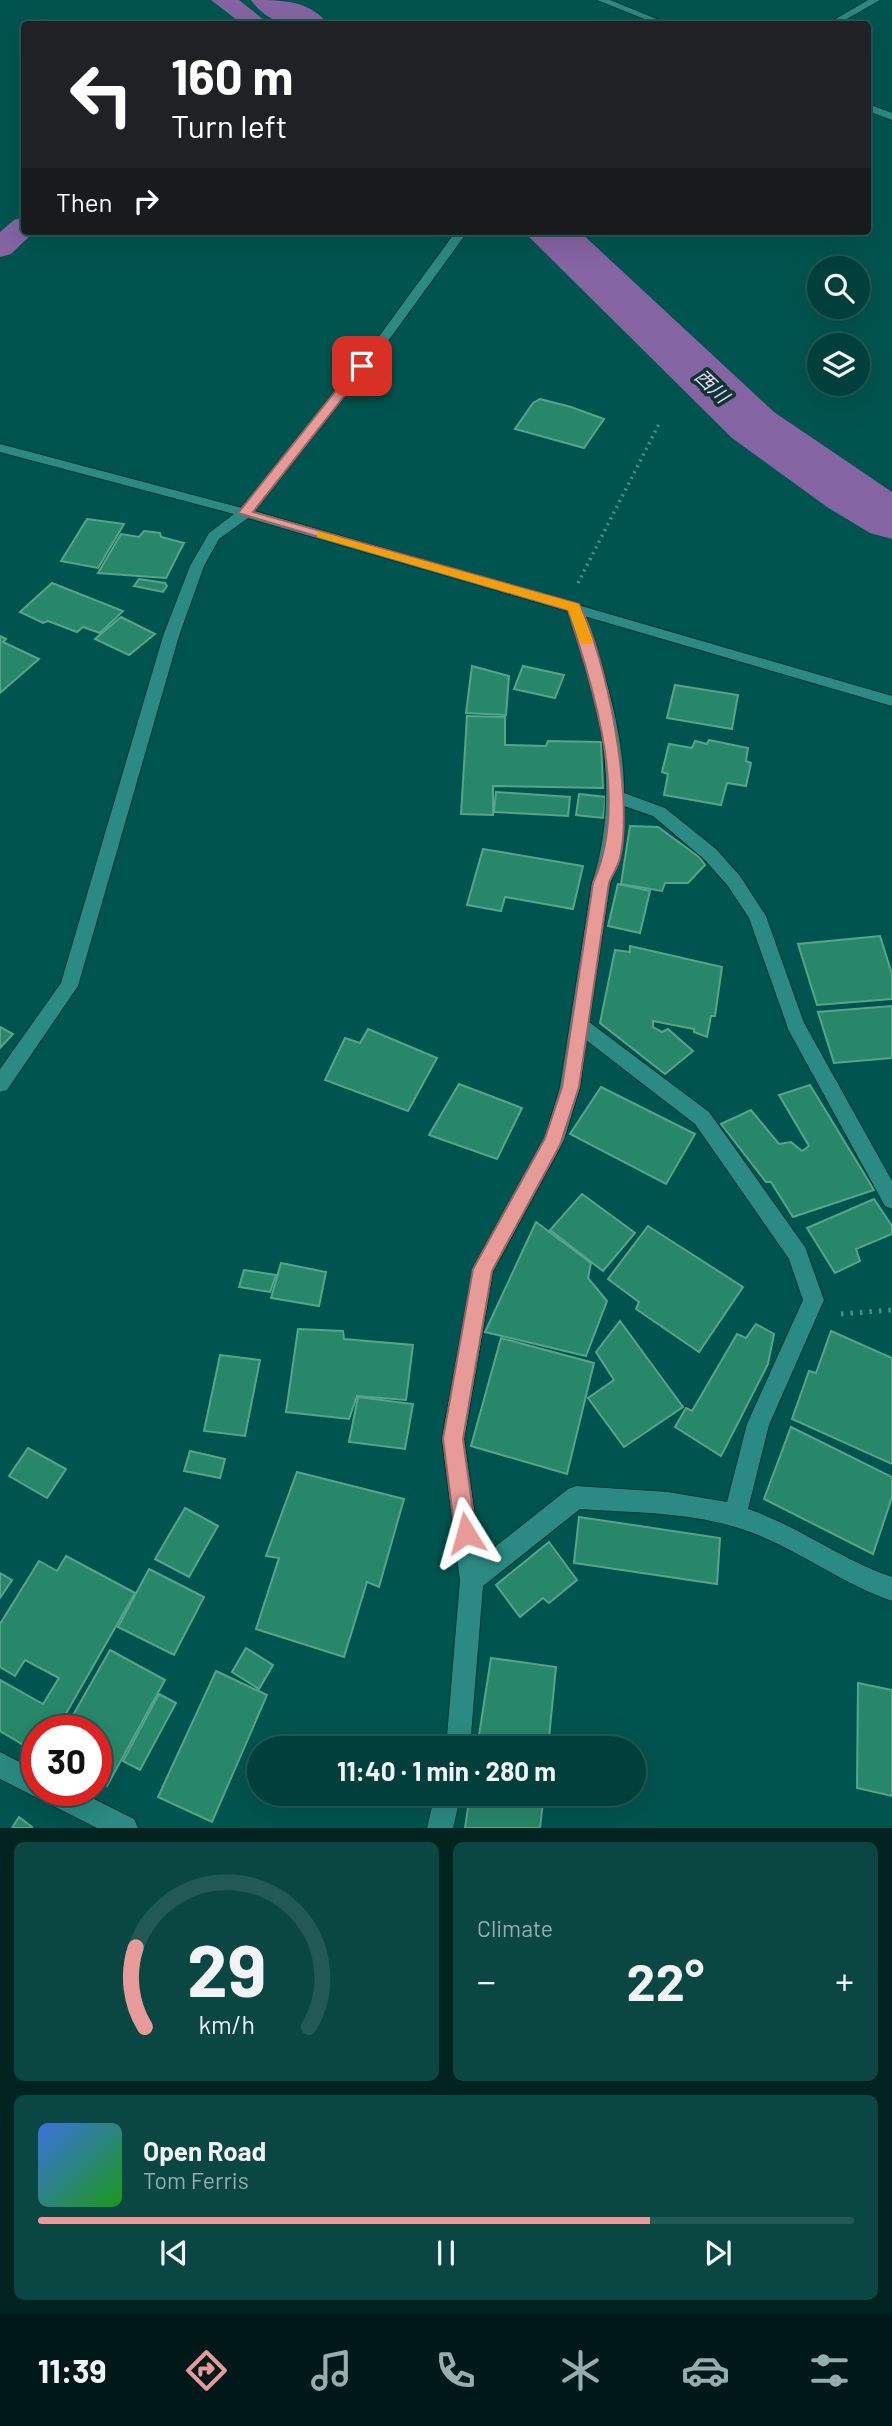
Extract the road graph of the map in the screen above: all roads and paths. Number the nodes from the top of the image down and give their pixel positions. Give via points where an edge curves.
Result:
1 (602, 0) edge
2 (875, 0) edge
3 (656, 21) edge
4 (837, 21) edge
5 (871, 108) edge
6 (892, 117) edge
7 (459, 235) edge
8 (660, 422) dead end
9 (0, 449) edge
10 (245, 513) junction
11 (574, 608) junction
12 (892, 701) edge
13 (616, 797) junction
14 (580, 1025) junction
15 (0, 1084) edge
16 (892, 1200) edge
17 (892, 1310) edge
18 (808, 1315) junction
19 (735, 1516) junction
20 (472, 1580) junction
21 (892, 1589) edge
22 (459, 1736) edge
23 (0, 1765) edge
24 (21, 1776) edge
25 (80, 1806) edge
26 (445, 1806) edge
27 (125, 1828) edge
28 (440, 1828) edge

1 - 3 street
2 - 4 street
5 - 6 street
7 - 10 street via 379,345
8 - 11 path via 576,589
9 - 10 street
10 - 11 street
10 - 15 street via 214,536 171,636 69,986
11 - 12 street
11 - 13 street via 602,696
13 - 14 street via 612,859 601,883
13 - 16 street via 659,812 710,854 734,881 757,916 796,1026
14 - 18 street via 702,1118 798,1254 814,1300
14 - 20 street via 570,1087 554,1140 483,1269 453,1439
17 - 18 path
18 - 19 street via 758,1424
19 - 20 street via 710,1508 576,1497
19 - 21 street via 759,1524 867,1582
20 - 22 street
23 - 24 street
25 - 27 street
26 - 28 street

